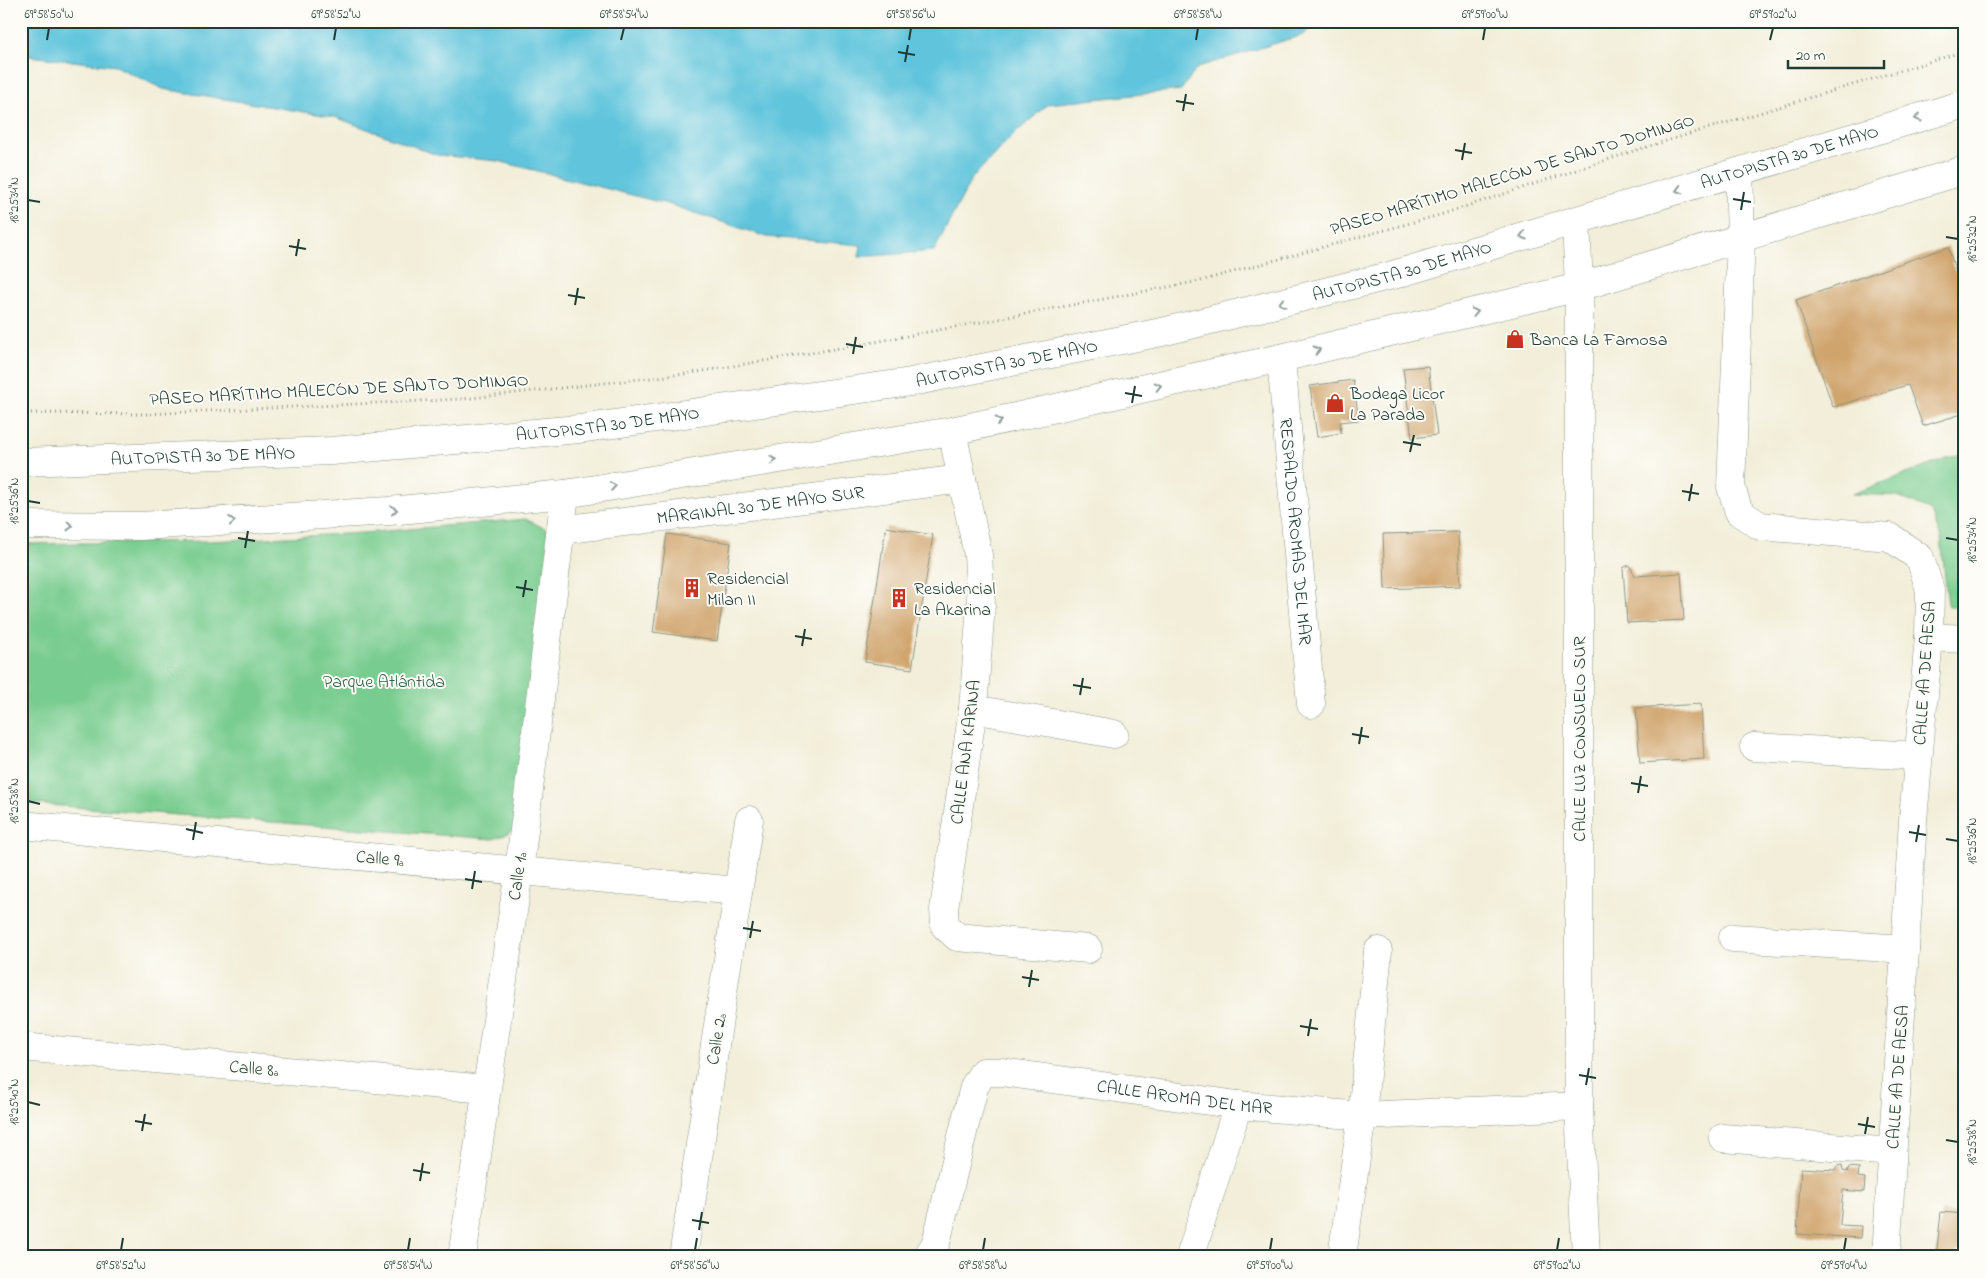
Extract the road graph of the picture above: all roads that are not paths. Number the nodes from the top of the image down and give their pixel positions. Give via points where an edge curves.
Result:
1 (1965, 104) edge
2 (1965, 170) edge
3 (1739, 172) junction
4 (1576, 221) junction
5 (1741, 238) junction
6 (1579, 287) junction
7 (1281, 358) junction
8 (952, 431) junction
9 (21, 462) edge
10 (962, 479) junction
11 (565, 494) junction
12 (21, 526) edge
13 (560, 530) junction
14 (1929, 637) junction
15 (1965, 639) edge
16 (1311, 704) dead end
17 (973, 709) junction
18 (1114, 734) dead end
19 (1754, 747) dead end
20 (1918, 756) junction
21 (749, 820) dead end
22 (21, 825) edge
23 (518, 871) junction
24 (738, 892) junction
25 (1733, 938) dead end
26 (1905, 949) junction
27 (1088, 950) dead end
28 (1378, 951) dead end
29 (21, 1046) edge
30 (486, 1089) junction
31 (1238, 1105) junction
32 (1579, 1106) junction
33 (1362, 1116) junction
34 (1723, 1138) dead end
35 (1892, 1152) junction
36 (462, 1257) edge
37 (683, 1257) edge
38 (927, 1257) edge
39 (1190, 1257) edge
40 (1342, 1257) edge
41 (1586, 1257) edge
42 (1886, 1257) edge

1 -> 3 main road, AUTOPISTA 30 DE MAYO
2 - 5 main road
3 -> 4 main road, AUTOPISTA 30 DE MAYO
3 - 5 main road, CALLE 1A DE AESA
4 - 6 main road, CALLE LUZ CONSUELO SUR
4 -> 9 main road, AUTOPISTA 30 DE MAYO via 1394,275 1162,332 911,382 580,428 332,451
5 - 6 main road
5 - 14 main road, CALLE 1A DE AESA via 1730,487 1739,512 1760,526 1890,537 1920,558 1930,590
7 -> 6 main road
6 - 32 main road, CALLE LUZ CONSUELO SUR
8 -> 7 main road
7 - 16 main road, RESPALDO AROMAS DEL MAR
8 - 10 main road, CALLE ANA KARINA
11 -> 8 main road
10 - 13 main road, MARGINAL 30 DE MAYO SUR
10 - 17 main road, CALLE ANA KARINA via 978,555 981,597
12 -> 11 main road via 140,526 389,511
11 - 13 main road, Calle 1ª
13 - 23 main road, Calle 1ª
14 - 15 main road
14 - 20 main road, CALLE 1A DE AESA
17 - 18 main road
17 - 27 main road, CALLE ANA KARINA via 944,909 945,926 957,936
19 - 20 main road
20 - 26 main road, CALLE 1A DE AESA
21 - 24 main road, Calle 2ª
22 - 23 main road, Calle 9ª
23 - 24 main road, Calle 9ª
23 - 30 main road, Calle 1ª
24 - 37 main road, Calle 2ª
25 - 26 main road
26 - 35 main road, CALLE 1A DE AESA
28 - 33 main road
29 - 30 main road, Calle 8ª
30 - 36 main road, Calle 1ª
31 - 33 main road, CALLE AROMA DEL MAR
31 - 38 main road, CALLE AROMA DEL MAR via 983,1072 974,1087 936,1243
31 - 39 main road
32 - 33 main road, CALLE AROMA DEL MAR
32 - 41 main road, CALLE LUZ CONSUELO SUR
33 - 40 main road
34 - 35 main road
35 - 42 main road, CALLE 1A DE AESA

